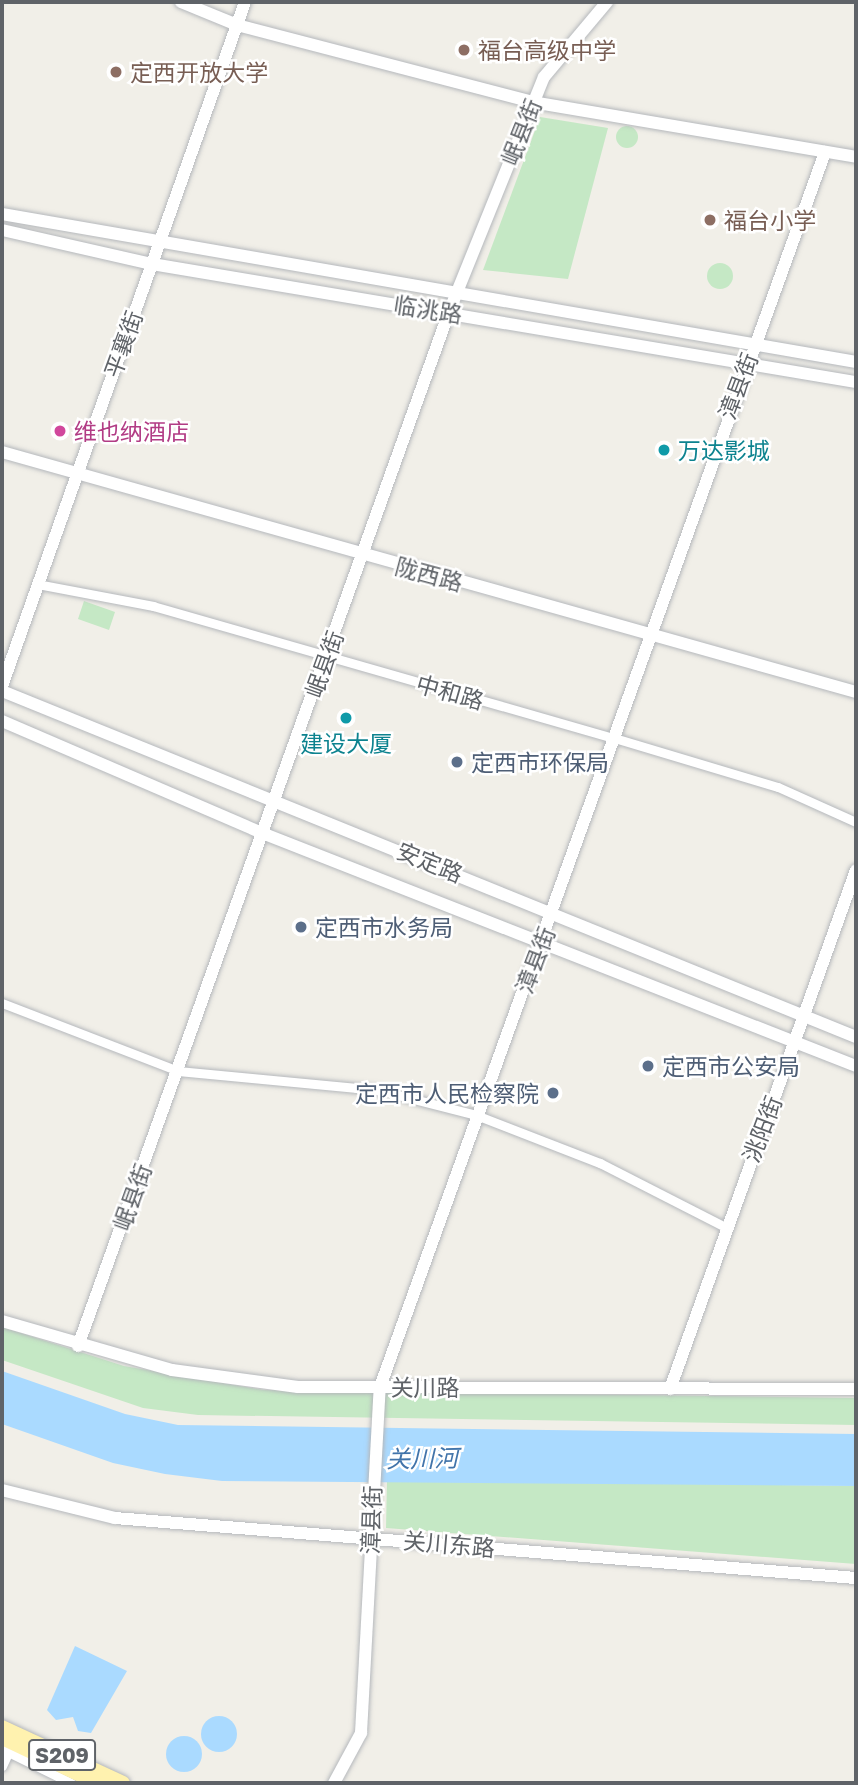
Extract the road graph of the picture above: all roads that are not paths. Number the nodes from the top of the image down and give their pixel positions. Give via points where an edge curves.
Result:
1 (181, 2) edge
2 (245, 2) edge
3 (607, 2) edge
4 (237, 25) junction
5 (532, 102) junction
6 (825, 152) junction
7 (856, 157) edge
8 (2, 214) edge
9 (2, 230) edge
10 (158, 246) junction
11 (152, 264) junction
12 (460, 293) junction
13 (449, 312) junction
14 (754, 345) junction
15 (856, 362) edge
16 (745, 363) junction
17 (856, 382) edge
18 (2, 453) edge
19 (76, 473) junction
20 (362, 556) junction
21 (37, 584) junction
22 (647, 633) junction
23 (327, 655) junction
24 (2, 689) edge
25 (856, 692) edge
26 (2, 721) edge
27 (611, 737) junction
28 (274, 800) junction
29 (856, 822) edge
30 (262, 833) junction
31 (856, 870) edge
32 (553, 912) junction
33 (542, 940) junction
34 (2, 1003) edge
35 (806, 1016) junction
36 (856, 1037) edge
37 (795, 1041) junction
38 (856, 1066) edge
39 (178, 1071) junction
40 (476, 1115) junction
41 (725, 1227) junction
42 (2, 1321) edge
43 (78, 1346) junction
44 (380, 1387) junction
45 (670, 1389) junction
46 (856, 1389) edge
47 (2, 1490) edge
48 (370, 1537) junction
49 (856, 1578) edge
50 (2, 1727) edge
51 (2, 1738) edge
52 (5, 1751) edge
53 (2, 1766) edge
54 (71, 1783) edge
55 (97, 1783) edge
56 (123, 1783) edge
57 (334, 1783) edge

1 - 4 street
2 - 4 street, 平襄街
3 - 5 street, 岷县街 via 544,77
4 - 5 street
4 - 10 street, 平襄街
5 - 6 street
5 - 12 street, 岷县街
6 - 7 street
6 - 14 street, 漳县街
8 - 10 street, 临洮路
9 - 11 street, 临洮路
10 - 11 street, 平襄街
10 - 12 street, 临洮路
11 - 13 street, 临洮路
11 - 19 street, 平襄街
12 - 13 street, 岷县街
12 - 14 street, 临洮路
13 - 16 street, 临洮路
13 - 20 street, 岷县街
14 - 15 street, 临洮路
14 - 16 street, 漳县街
16 - 17 street, 临洮路
16 - 22 street, 漳县街
18 - 19 street, 陇西路
19 - 20 street, 陇西路
19 - 21 street, 平襄街
20 - 22 street, 陇西路
20 - 23 street, 岷县街
21 - 23 street, 中和路 via 153,606
21 - 24 street, 平襄街
22 - 25 street, 陇西路
22 - 27 street, 漳县街
23 - 27 street, 中和路
23 - 28 street, 岷县街
24 - 28 street, 安定路
26 - 30 street, 安定路
27 - 29 street, 中和路 via 778,787
27 - 32 street, 漳县街
28 - 30 street, 岷县街
28 - 32 street, 安定路
30 - 33 street, 安定路
30 - 39 street, 岷县街
31 - 35 street, 洮阳街
32 - 33 street, 漳县街
32 - 35 street, 安定路
33 - 37 street, 安定路
33 - 40 street, 漳县街
34 - 39 street
35 - 36 street, 安定路
35 - 37 street, 洮阳街
37 - 38 street, 安定路
37 - 41 street, 洮阳街
39 - 40 street via 378,1090
39 - 43 street, 岷县街
40 - 41 street via 600,1163
40 - 44 street, 漳县街
41 - 45 street, 洮阳街
42 - 43 street, 关川路
43 - 44 street, 关川路 via 233,1380
44 - 45 street, 关川路
44 - 48 street, 漳县街
45 - 46 street, 关川路
47 - 48 street, 关川东路 via 115,1518
48 - 49 street, 关川东路
48 - 57 street, 漳县街 via 361,1733
50 - 56 main road, S209
51 - 55 main road, S209
52 - 53 street
52 - 54 street

